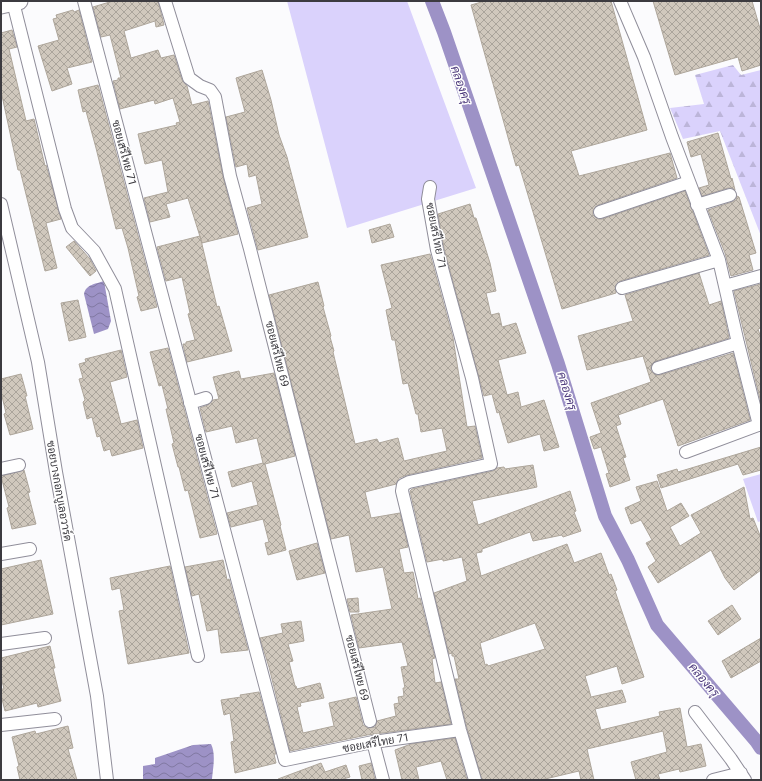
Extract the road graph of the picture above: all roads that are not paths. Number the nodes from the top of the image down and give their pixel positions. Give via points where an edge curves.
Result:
1 (84, 1) edge
2 (165, 1) edge
3 (620, 1) edge
4 (11, 3) edge
5 (688, 182) junction
6 (430, 187) dead end
7 (730, 195) dead end
8 (1, 204) edge
9 (697, 205) junction
10 (600, 212) dead end
11 (719, 260) junction
12 (761, 276) edge
13 (725, 286) junction
14 (622, 288) dead end
15 (738, 343) junction
16 (658, 368) dead end
17 (206, 398) dead end
18 (190, 403) junction
19 (760, 424) edge
20 (686, 452) dead end
21 (19, 464) dead end
22 (1, 469) edge
23 (30, 549) dead end
24 (1, 554) edge
25 (45, 638) dead end
26 (1, 644) edge
27 (198, 656) dead end
28 (695, 712) dead end
29 (55, 719) dead end
30 (370, 721) dead end
31 (1, 725) edge
32 (460, 730) junction
33 (373, 742) junction
34 (743, 776) edge
35 (107, 780) edge
36 (383, 780) edge
37 (475, 780) edge
38 (712, 780) edge

1 - 18 street, ซอยเสรีไทย 71
2 - 30 street, ซอยเสรีไทย 69 via 189,78 210,90 215,97 230,176
3 - 5 street via 644,57
4 - 27 street via 65,209 72,228 94,251 115,289
5 - 9 street
5 - 10 street
6 - 32 street, ซอยเสรีไทย 71 via 428,199 437,250 472,378 491,464 409,482 403,485 402,491
7 - 9 street
8 - 35 street, ซอยบางกอกบูเลอวาร์ด via 38,362 97,696
9 - 11 street
11 - 13 street
11 - 14 street
12 - 13 street
13 - 15 street
15 - 16 street
15 - 19 street
17 - 18 street
18 - 33 street, ซอยเสรีไทย 71 via 285,760
19 - 20 street
21 - 22 street
23 - 24 street
25 - 26 street
28 - 34 street
29 - 31 street
32 - 33 street, ซอยเสรีไทย 71
32 - 37 street, ซอยเสรีไทย 71
33 - 36 street
34 - 38 street

